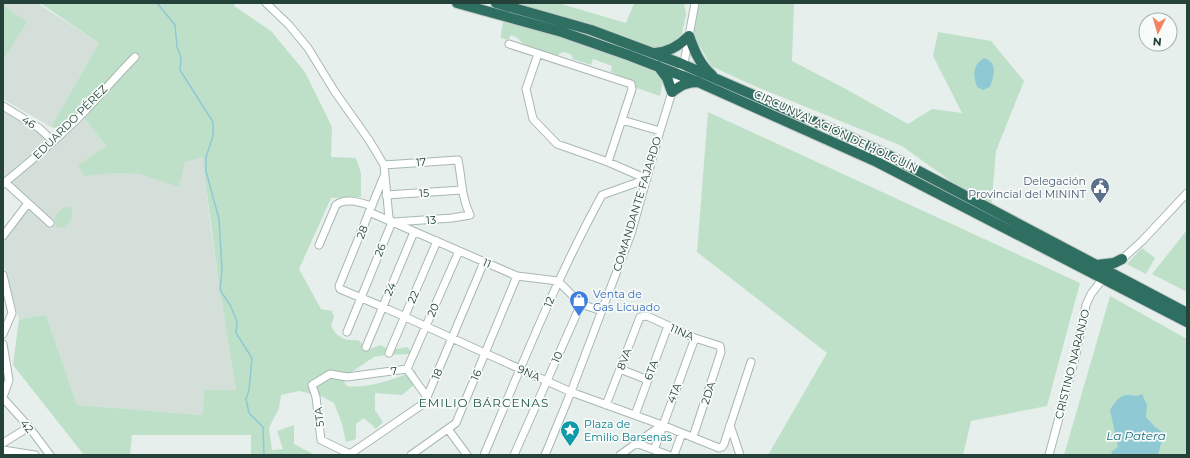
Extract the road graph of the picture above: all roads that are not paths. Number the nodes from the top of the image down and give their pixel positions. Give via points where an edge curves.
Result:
1 (266, 3) edge
2 (458, 3) edge
3 (496, 3) edge
4 (695, 3) edge
5 (689, 36) junction
6 (509, 44) dead end
7 (653, 53) junction
8 (538, 54) junction
9 (135, 57) dead end
10 (682, 64) junction
11 (657, 65) junction
12 (680, 74) junction
13 (717, 78) junction
14 (698, 82) junction
15 (672, 92) junction
16 (3, 106) edge
17 (622, 120) junction
18 (660, 130) junction
19 (53, 140) junction
20 (608, 162) junction
21 (384, 165) junction
22 (384, 176) junction
23 (647, 179) junction
24 (4, 183) edge
25 (462, 190) junction
26 (1187, 193) edge
27 (386, 196) junction
28 (28, 203) junction
29 (371, 209) junction
30 (392, 222) junction
31 (50, 223) dead end
32 (414, 232) junction
33 (3, 236) edge
34 (437, 241) junction
35 (319, 245) dead end
36 (458, 251) junction
37 (1122, 259) junction
38 (484, 262) junction
39 (1095, 265) junction
40 (3, 275) edge
41 (1106, 275) junction
42 (516, 276) junction
43 (1125, 280) junction
44 (558, 281) junction
45 (339, 287) joint
46 (360, 297) junction
47 (581, 304) junction
48 (383, 307) junction
49 (602, 311) junction
50 (1187, 313) edge
51 (643, 316) joint
52 (405, 317) junction
53 (1187, 322) edge
54 (668, 326) junction
55 (426, 327) junction
56 (347, 332) dead end
57 (3, 334) edge
58 (452, 338) junction
59 (695, 338) junction
60 (3, 344) edge
61 (366, 347) dead end
62 (721, 349) joint
63 (389, 353) dead end
64 (486, 353) junction
65 (751, 362) dead end
66 (407, 369) junction
67 (520, 369) junction
68 (620, 370) junction
69 (648, 380) junction
70 (547, 381) junction
71 (312, 385) joint
72 (571, 392) junction
73 (3, 397) edge
74 (427, 397) junction
75 (606, 405) junction
76 (635, 415) junction
77 (662, 425) junction
78 (730, 425) junction
79 (29, 427) junction
80 (448, 429) junction
81 (682, 433) junction
82 (693, 437) junction
83 (3, 443) edge
84 (636, 443) junction
85 (3, 450) edge
86 (654, 450) junction
87 (463, 454) edge
88 (35, 455) edge
89 (50, 455) edge
90 (350, 455) edge
91 (411, 455) edge
92 (484, 455) edge
93 (514, 455) edge
94 (545, 455) edge
95 (620, 455) edge
96 (668, 455) edge
97 (674, 455) edge
98 (740, 455) edge
99 (1049, 455) edge

1 - 21 street via 308,48
2 - 11 highway, CIRCUNVALACIÓN DE HOLGUÍN via 562,32
3 - 7 highway, CIRCUNVALACIÓN DE HOLGUÍN via 591,30
4 - 5 street, COMANDANTE FAJARDO
5 - 7 highway via 672,49
5 - 10 street, COMANDANTE FAJARDO
5 - 13 highway via 707,71
6 - 8 street
7 - 10 highway, CIRCUNVALACIÓN DE HOLGUÍN
8 - 17 street via 631,84 632,89
8 - 20 street via 526,89 533,119 557,144
9 - 19 street, EDUARDO PÉREZ via 87,109
10 - 12 street, COMANDANTE FAJARDO
10 - 13 highway, CIRCUNVALACIÓN DE HOLGUÍN
11 - 12 highway, CIRCUNVALACIÓN DE HOLGUÍN
11 - 15 highway via 667,78
12 - 14 highway, CIRCUNVALACIÓN DE HOLGUÍN
12 - 15 street, COMANDANTE FAJARDO
13 - 39 highway, CIRCUNVALACIÓN DE HOLGUÍN via 894,158
14 - 15 highway via 687,82
14 - 41 highway, CIRCUNVALACIÓN DE HOLGUÍN via 877,162
15 - 18 street, COMANDANTE FAJARDO
16 - 19 street, 46 via 39,128
17 - 18 street
17 - 20 street
18 - 23 street, COMANDANTE FAJARDO
19 - 24 street, EDUARDO PÉREZ via 38,156
20 - 23 street
21 - 22 street
21 - 25 street, 17 via 458,160
22 - 27 street
22 - 29 street, 28
23 - 44 street, 12 via 602,195
23 - 49 street, COMANDANTE FAJARDO via 631,234
24 - 28 street
25 - 27 street, 15
25 - 30 street, 13 via 470,215
26 - 37 street, CRISTINO NARANJO
27 - 30 street via 389,218
28 - 31 street
28 - 33 street
29 - 30 street, 11
29 - 35 street, 11 via 355,202 340,202 336,205
29 - 45 street, 28
30 - 32 street, 11
30 - 46 street, 26
32 - 34 street, 11
32 - 48 street, 24
34 - 36 street, 11
34 - 52 street, 22
36 - 38 street, 11
36 - 55 street, 20
37 - 39 highway
37 - 41 street, CRISTINO NARANJO
37 - 43 highway via 1120,272
38 - 42 street, 11
38 - 58 street, 18
39 - 41 highway, CIRCUNVALACIÓN DE HOLGUÍN
40 - 57 street via 12,313
41 - 43 highway, CIRCUNVALACIÓN DE HOLGUÍN
41 - 53 highway, CIRCUNVALACIÓN DE HOLGUÍN
41 - 99 street, CRISTINO NARANJO via 1086,305 1076,354
42 - 44 street, 11
42 - 64 street, 16
43 - 50 highway, CIRCUNVALACIÓN DE HOLGUÍN
44 - 47 street
44 - 67 street, 12
45 - 46 street, 9NA
46 - 48 street, 9NA
46 - 56 street, 26
47 - 49 street
47 - 70 street, 10
48 - 52 street, 9NA
48 - 61 street, 24
49 - 72 street, COMANDANTE FAJARDO
51 - 54 street, 11NA
51 - 68 street, 8VA via 640,317
52 - 55 street, 9NA
52 - 63 street, 22
54 - 59 street, 11NA
54 - 69 street, 6TA
55 - 58 street, 9NA
55 - 66 street, 20
58 - 64 street, 9NA
58 - 74 street, 18
59 - 62 street, 11NA via 720,346
59 - 77 street, 4TA
60 - 73 street via 10,380
62 - 82 street, 2DA
64 - 67 street, 9NA
64 - 80 street, 16 via 456,423
65 - 78 street
66 - 71 street, 7 via 346,377 330,374
66 - 74 street, 7
67 - 70 street, 9NA
67 - 92 street, 12
68 - 69 street
68 - 75 street, 8VA
69 - 76 street, 6TA
70 - 72 street, 9NA
70 - 93 street, 10
71 - 90 street, 5TA via 316,397 321,440
72 - 75 street, 9NA
72 - 94 street, COMANDANTE FAJARDO
73 - 79 street, 42
74 - 90 street, 18 via 422,404
75 - 76 street, 9NA
76 - 77 street, 9NA
77 - 81 street, 9NA
77 - 84 street
77 - 86 street, 4TA
78 - 82 street, 9NA via 722,447 719,448
78 - 98 street
79 - 83 street
79 - 89 street, 42
80 - 87 street
80 - 91 street, 16
81 - 82 street, 9NA
81 - 97 street
84 - 86 street
84 - 95 street
85 - 88 street
86 - 96 street

